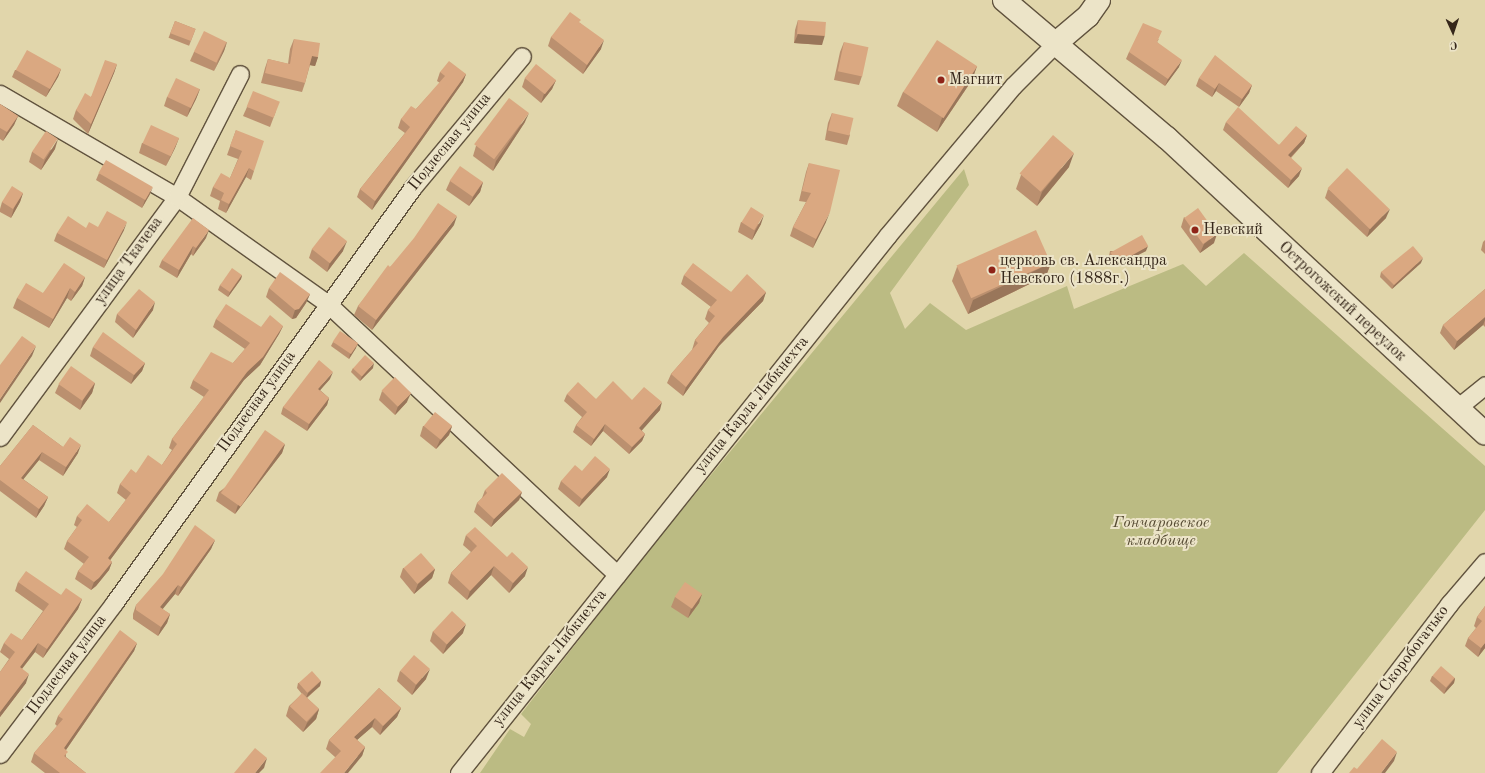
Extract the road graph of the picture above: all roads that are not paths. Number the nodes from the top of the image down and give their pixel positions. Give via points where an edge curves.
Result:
1 (1004, 0) edge
2 (1099, 0) edge
3 (1055, 44) junction
4 (522, 56) dead end
5 (240, 74) dead end
6 (0, 94) edge
7 (177, 196) junction
8 (328, 304) junction
9 (1485, 385) edge
10 (1457, 408) junction
11 (1485, 434) edge
12 (0, 437) edge
13 (1485, 562) edge
14 (618, 574) junction
15 (0, 754) edge
16 (459, 773) edge
17 (1320, 773) edge

1 - 3 main road, Острогожский переулок
2 - 3 main road via 1088,16
3 - 10 main road, Острогожский переулок via 1166,138
3 - 14 street, улица Карла Либкнехта via 1013,86 888,235
4 - 8 street, Подлесная улица via 413,187
5 - 7 street, улица Ткачева
6 - 7 street
7 - 8 street
7 - 12 street, улица Ткачева
8 - 14 street
8 - 15 street, Подлесная улица via 114,603
9 - 10 street
10 - 11 main road, Острогожский переулок
13 - 17 street, улица Скоробогатько via 1449,604
14 - 16 street, улица Карла Либкнехта

